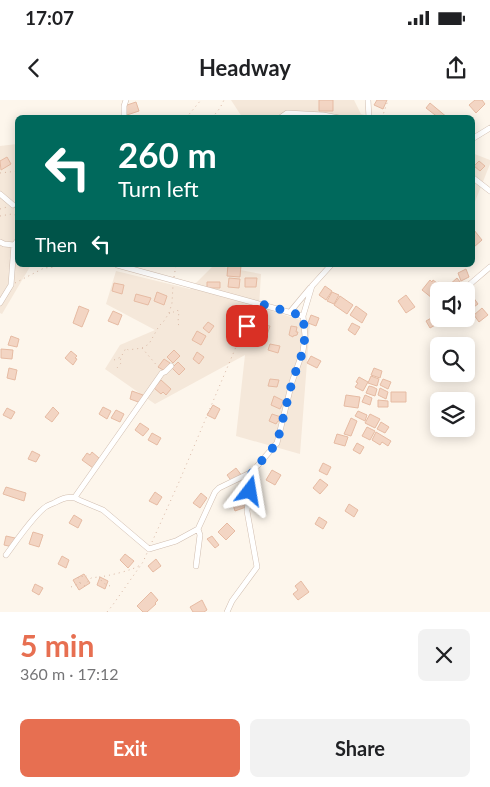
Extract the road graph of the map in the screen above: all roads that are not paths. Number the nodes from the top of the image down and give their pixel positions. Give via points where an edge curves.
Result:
1 (126, 100) edge
2 (368, 100) edge
3 (124, 115) edge
4 (285, 115) edge
5 (327, 115) edge
6 (370, 115) edge
7 (490, 128) edge
8 (475, 137) edge
9 (475, 179) edge
10 (490, 191) edge
11 (0, 194) edge
12 (13, 205) dead end
13 (0, 242) edge
14 (15, 243) edge
15 (15, 252) edge
16 (490, 266) edge
17 (125, 267) edge
18 (328, 267) edge
19 (472, 282) edge
20 (312, 286) junction
21 (0, 303) edge
22 (290, 312) junction
23 (303, 316) junction
24 (172, 366) dead end
25 (252, 472) junction
26 (75, 497) junction
27 (198, 529) junction
28 (6, 555) dead end
29 (196, 566) dead end
30 (227, 612) edge

1 - 3 street
2 - 6 street
4 - 5 street
7 - 8 street
9 - 10 street
11 - 12 street
13 - 14 street
15 - 21 street via 11,286
16 - 19 street
17 - 22 street
18 - 20 street
20 - 22 street
20 - 23 street
22 - 23 street
23 - 25 street via 303,351 277,443
24 - 26 street via 162,373
25 - 27 street via 215,492
25 - 30 street via 247,511 258,567
26 - 27 street via 103,510 149,549 176,541
26 - 28 street via 62,498 47,506
27 - 29 street

